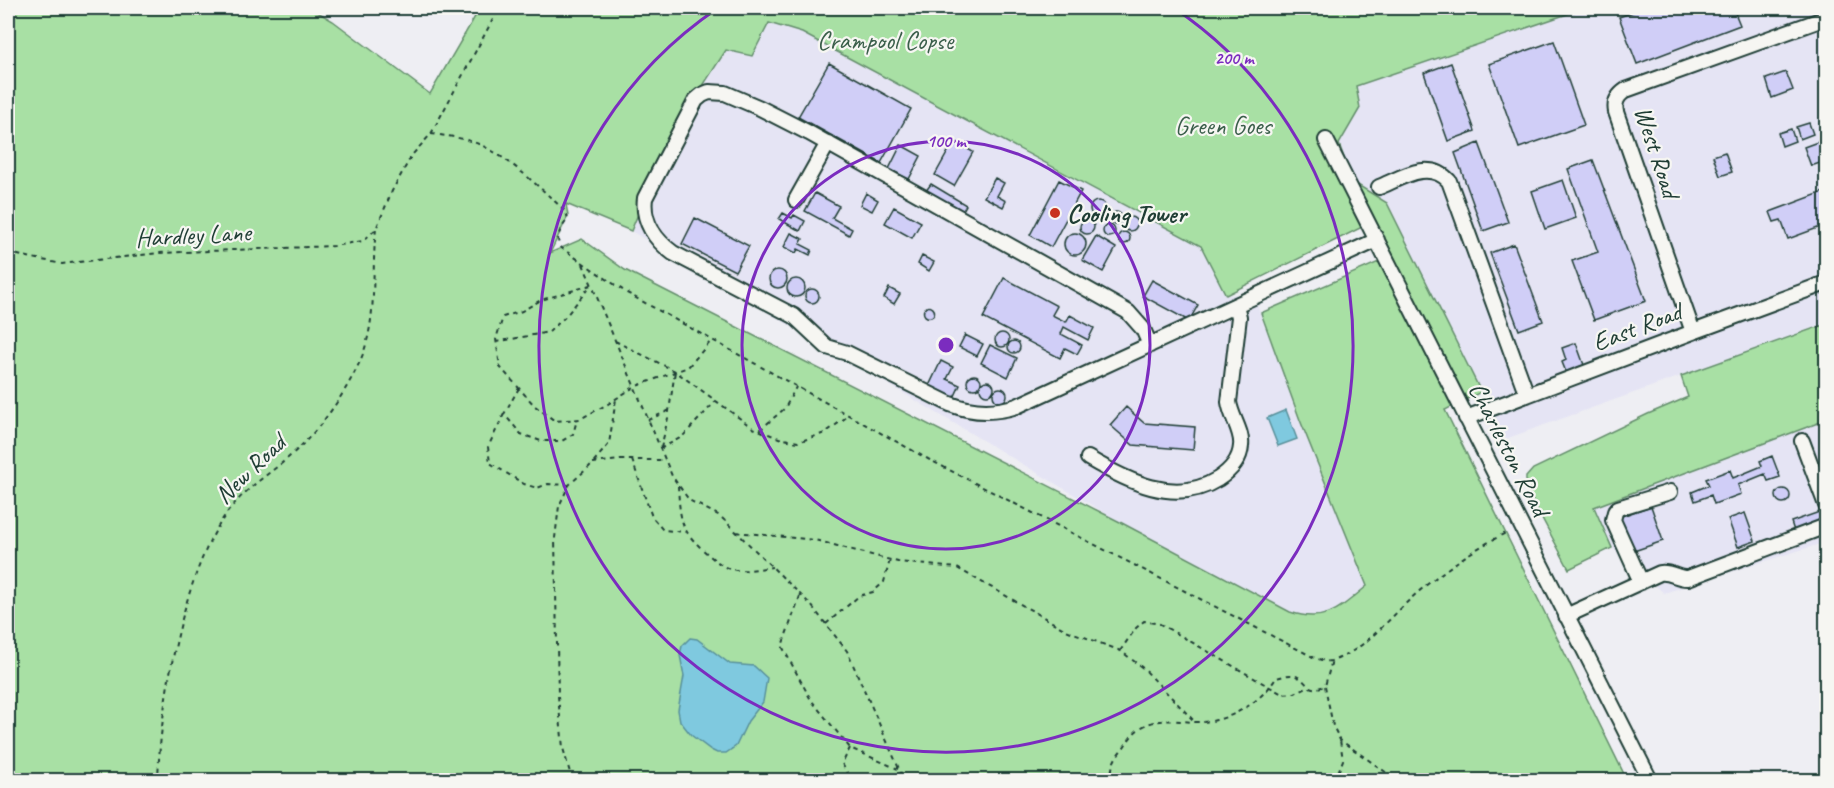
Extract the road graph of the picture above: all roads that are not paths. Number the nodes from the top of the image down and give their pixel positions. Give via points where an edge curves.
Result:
1 (1827, 18) edge
2 (1326, 140) dead end
3 (828, 143) junction
4 (1379, 187) dead end
5 (796, 200) dead end
6 (1377, 240) junction
7 (1827, 283) edge
8 (1236, 305) junction
9 (1693, 332) junction
10 (1150, 345) junction
11 (1527, 394) junction
12 (1466, 418) junction
13 (1802, 441) dead end
14 (1088, 458) dead end
15 (1670, 492) dead end
16 (1827, 505) edge
17 (1827, 526) edge
18 (1641, 582) junction
19 (1566, 616) junction
20 (1650, 780) edge

1 - 9 lane, West Road via 1618,96 1616,112
2 - 6 lane, Charleston Road
3 - 5 lane
3 - 10 lane via 1128,312
3 - 10 lane via 735,97 716,92 702,95 645,198 650,229 673,253 794,316 827,347 971,410 1017,406
4 - 11 lane via 1422,170 1441,174 1449,181
6 - 8 lane
6 - 12 lane, Charleston Road
7 - 9 lane, East Road
8 - 10 lane
8 - 14 lane via 1239,317 1228,402 1242,445 1234,466 1201,488 1184,491 1144,487
9 - 11 lane, East Road
11 - 12 lane, East Road
12 - 19 lane, Charleston Road
13 - 16 lane
15 - 18 lane via 1615,512 1613,520
17 - 18 lane via 1693,576 1682,578 1665,572
18 - 19 lane
19 - 20 lane, Charleston Road

